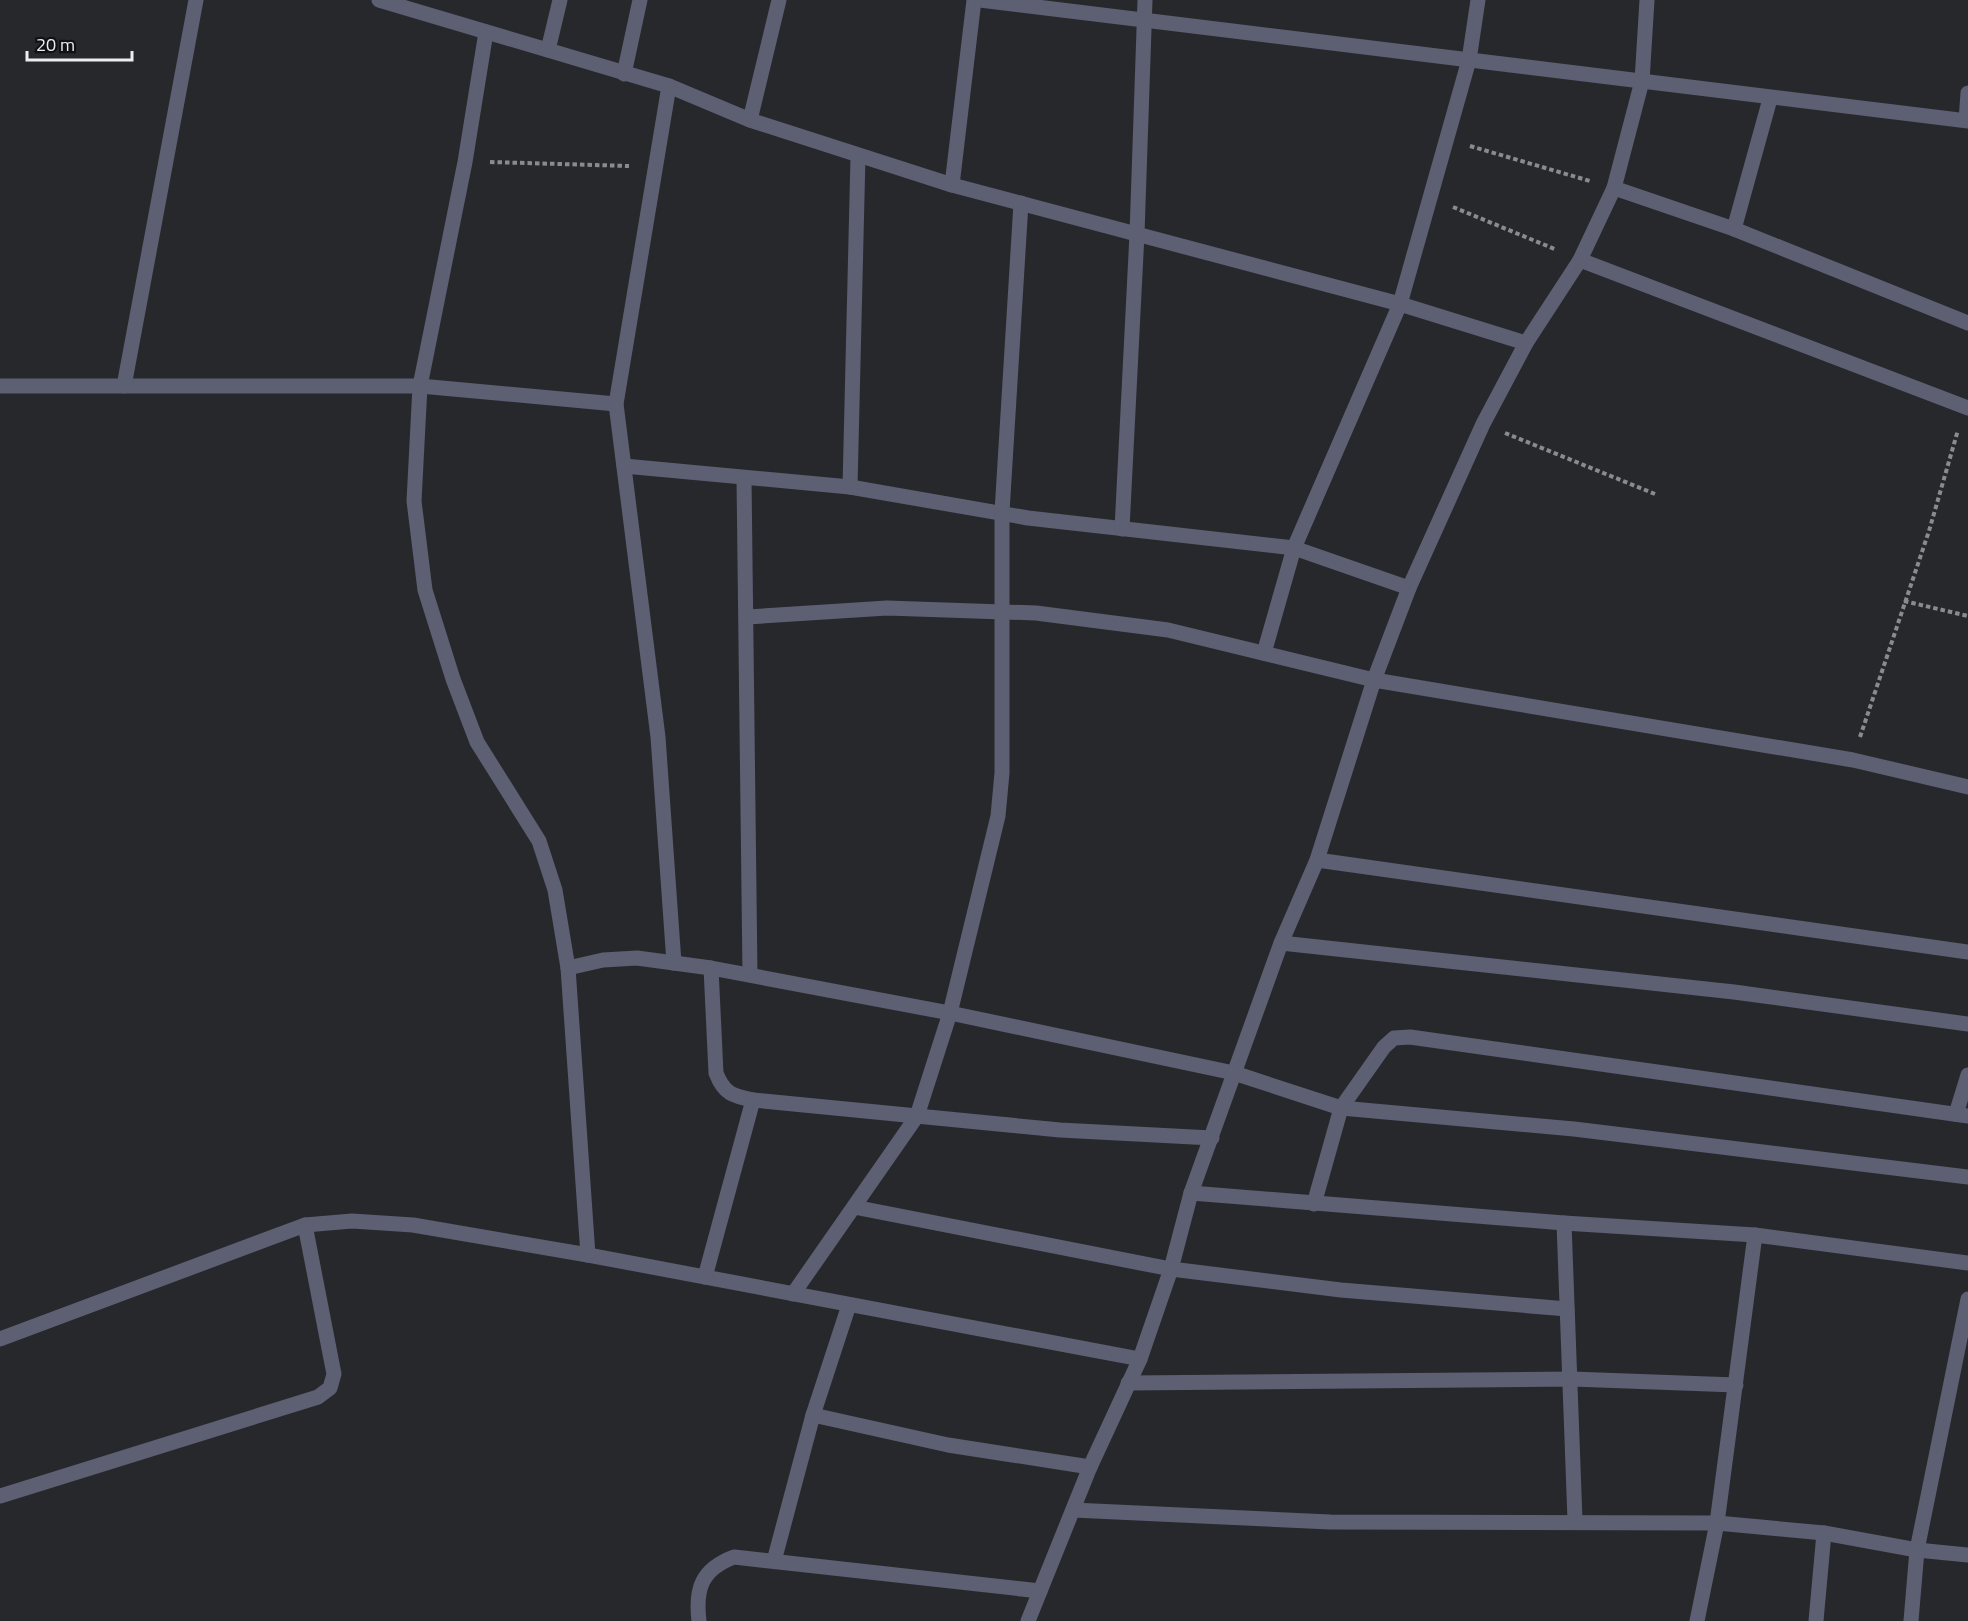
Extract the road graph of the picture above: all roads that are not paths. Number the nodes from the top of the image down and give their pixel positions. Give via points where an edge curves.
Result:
1 (196, 0) edge
2 (379, 0) edge
3 (560, 0) edge
4 (640, 0) edge
5 (779, 0) edge
6 (974, 0) edge
7 (980, 0) edge
8 (1145, 0) edge
9 (1478, 0) edge
10 (1647, 0) edge
11 (1145, 21) junction
12 (486, 32) junction
13 (548, 50) junction
14 (1469, 60) junction
15 (624, 74) junction
16 (1642, 81) junction
17 (669, 86) junction
18 (1968, 93) edge
19 (1770, 99) junction
20 (750, 120) junction
21 (1967, 121) edge
22 (858, 156) junction
23 (952, 185) junction
24 (1614, 188) junction
25 (1021, 203) junction
26 (1734, 229) junction
27 (1137, 234) junction
28 (1580, 260) junction
29 (1400, 304) junction
30 (1967, 320) edge
31 (1526, 343) junction
32 (0, 386) edge
33 (124, 386) junction
34 (420, 386) junction
35 (616, 404) junction
36 (1966, 408) edge
37 (624, 466) junction
38 (744, 478) junction
39 (850, 487) junction
40 (1002, 512) junction
41 (1122, 529) junction
42 (1294, 548) junction
43 (1409, 588) junction
44 (1002, 612) junction
45 (747, 617) junction
46 (1264, 654) junction
47 (1374, 680) junction
48 (1968, 787) edge
49 (1317, 860) junction
50 (1281, 943) junction
51 (1968, 952) edge
52 (674, 963) junction
53 (568, 968) junction
54 (711, 968) junction
55 (750, 975) junction
56 (950, 1013) junction
57 (1968, 1024) edge
58 (1234, 1073) junction
59 (1968, 1075) edge
60 (753, 1100) junction
61 (1341, 1108) junction
62 (1962, 1115) edge
63 (917, 1116) junction
64 (1212, 1138) junction
65 (1968, 1177) edge
66 (1191, 1193) junction
67 (1314, 1204) junction
68 (854, 1207) junction
69 (1564, 1223) junction
70 (304, 1226) junction
71 (1755, 1235) junction
72 (588, 1255) junction
73 (1968, 1263) edge
74 (1171, 1269) junction
75 (705, 1277) junction
76 (793, 1294) junction
77 (1968, 1299) edge
78 (849, 1305) junction
79 (1567, 1309) junction
80 (0, 1339) edge
81 (1140, 1359) junction
82 (1572, 1379) junction
83 (1128, 1383) junction
84 (1736, 1385) junction
85 (813, 1414) junction
86 (1090, 1467) junction
87 (0, 1496) edge
88 (1072, 1510) junction
89 (1575, 1520) junction
90 (1717, 1523) junction
91 (1824, 1533) junction
92 (1917, 1550) junction
93 (1968, 1555) edge
94 (774, 1561) junction
95 (1040, 1591) junction
96 (699, 1621) edge
97 (1028, 1621) edge
98 (1697, 1621) edge
99 (1816, 1621) edge
100 (1911, 1621) edge

1 - 33 street
2 - 12 street
3 - 13 street
4 - 15 street
5 - 20 street
6 - 23 street
7 - 11 street
8 - 11 street
9 - 14 street
10 - 16 street
11 - 14 street
11 - 27 street
12 - 13 street
12 - 34 street via 465,162
13 - 15 street
14 - 16 street
14 - 29 street
15 - 17 street
16 - 19 street
16 - 24 street
17 - 20 street
17 - 35 street
18 - 21 street
19 - 21 street
19 - 26 street
20 - 22 street
22 - 23 street
22 - 39 street
23 - 25 street
24 - 26 street
24 - 28 street
25 - 27 street
25 - 40 street
26 - 30 street
27 - 29 street
27 - 41 street
28 - 31 street
28 - 36 street
29 - 31 street
29 - 42 street
31 - 43 street via 1482,424
32 - 33 street
33 - 34 street
34 - 35 street
34 - 53 street via 414,501 425,590 477,742 539,841 555,890
35 - 37 street
37 - 38 street
37 - 52 street via 657,727
38 - 39 street
38 - 45 street
39 - 40 street
40 - 41 street
40 - 44 street
41 - 42 street
42 - 43 street
42 - 46 street
43 - 47 street
44 - 45 street via 887,608
44 - 46 street via 1168,630
44 - 56 street via 1002,773 998,816
45 - 55 street
46 - 47 street
47 - 48 street via 1853,760
47 - 49 street
49 - 50 street
49 - 51 street
50 - 57 street via 1734,992
50 - 58 street
52 - 53 street via 636,958
52 - 54 street
53 - 72 street
54 - 55 street
54 - 60 street via 716,1073 721,1087 730,1095
55 - 56 street
56 - 58 street
56 - 63 street
58 - 61 street
58 - 64 street
59 - 62 street
60 - 63 street
60 - 75 street
61 - 62 street via 1384,1047 1394,1038 1410,1037
61 - 65 street via 1574,1129
61 - 67 street
63 - 64 street via 1060,1130
63 - 68 street
64 - 66 street
66 - 67 street
66 - 74 street
67 - 69 street
68 - 74 street
68 - 76 street
69 - 71 street
69 - 79 street
70 - 72 street via 352,1221 412,1225
70 - 80 street
70 - 87 street via 334,1374 330,1388 318,1397
71 - 73 street
71 - 84 street
72 - 75 street
74 - 79 street via 1341,1290
74 - 81 street
75 - 76 street
76 - 78 street
77 - 92 street
78 - 81 street
78 - 85 street
79 - 82 street
81 - 83 street
82 - 83 street
82 - 84 street
82 - 89 street
83 - 86 street
84 - 90 street
85 - 86 street via 948,1445
85 - 94 street
86 - 88 street
88 - 89 street via 1330,1522
88 - 95 street
89 - 90 street
90 - 91 street
90 - 98 street
91 - 92 street
91 - 99 street
92 - 93 street
92 - 100 street
94 - 95 street
94 - 96 street via 734,1557 715,1564 700,1586
95 - 97 street

